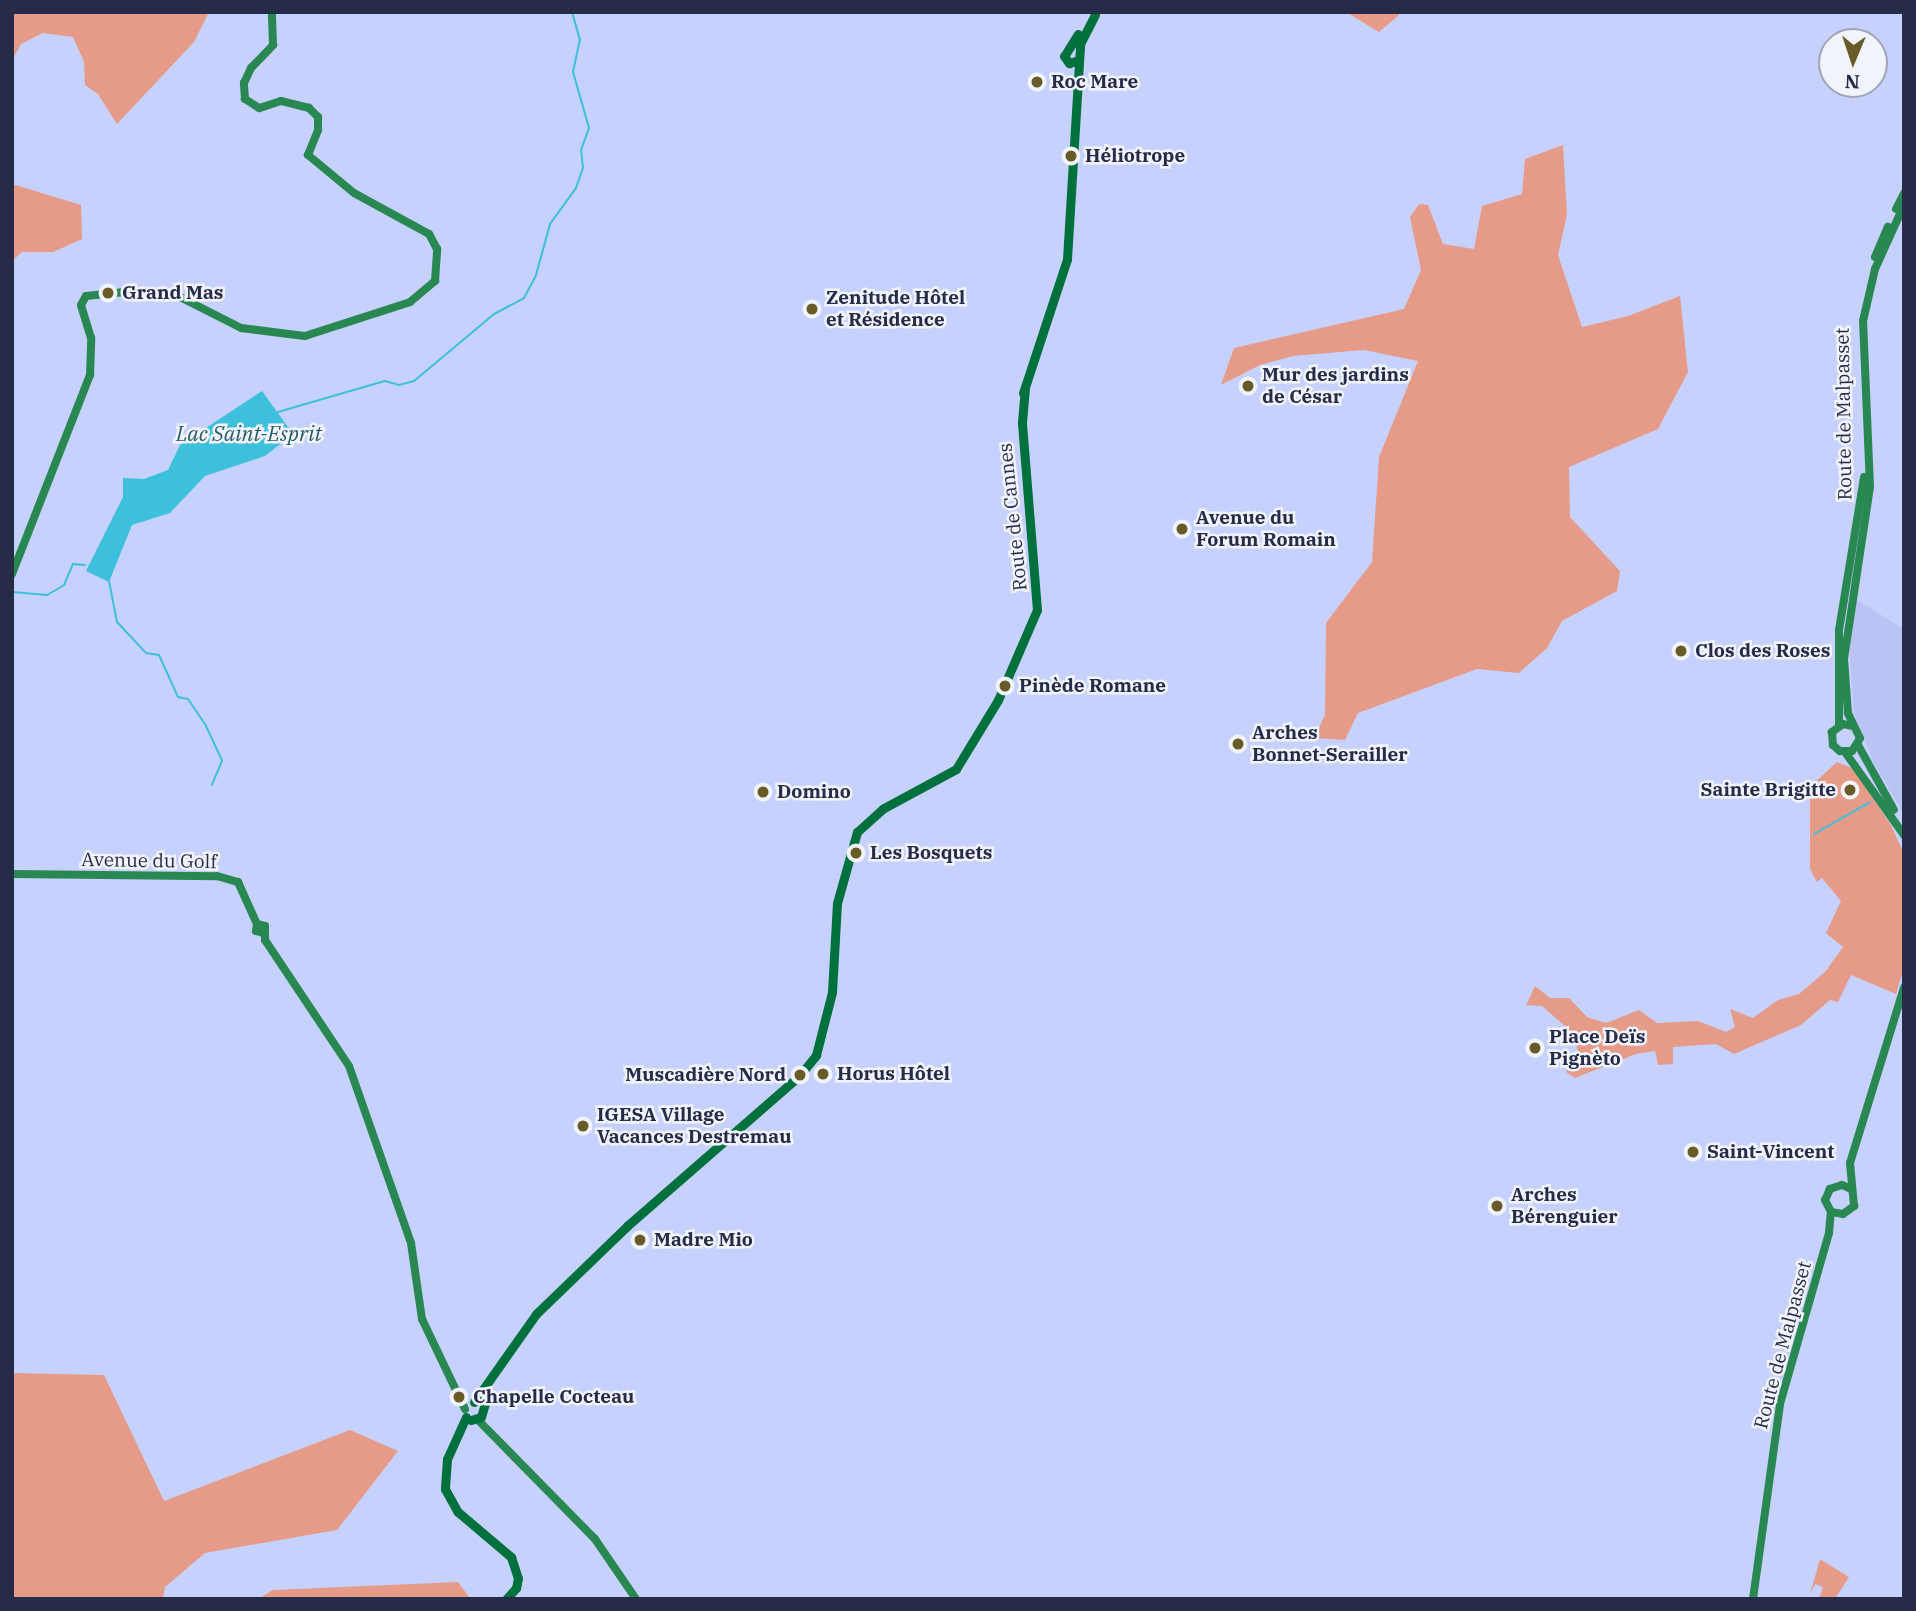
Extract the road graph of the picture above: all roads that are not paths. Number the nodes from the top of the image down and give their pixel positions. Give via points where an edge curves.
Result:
1 (272, 12) edge
2 (1096, 13) edge
3 (1075, 48) junction
4 (1074, 62) junction
5 (1072, 127) junction
6 (1082, 135) dead end
7 (1904, 193) edge
8 (1904, 205) edge
9 (1025, 388) junction
10 (12, 574) edge
11 (1017, 660) junction
12 (1006, 670) junction
13 (1839, 725) junction
14 (1853, 726) junction
15 (1858, 745) junction
16 (968, 752) junction
17 (1845, 752) junction
18 (1904, 826) edge
19 (1904, 835) edge
20 (12, 874) edge
21 (1904, 987) edge
22 (1850, 1163) junction
23 (1837, 1185) junction
24 (1851, 1189) junction
25 (1831, 1212) junction
26 (1843, 1214) junction
27 (1829, 1233) junction
28 (474, 1411) junction
29 (1754, 1596) edge
30 (506, 1599) edge
31 (636, 1599) edge

1 - 10 street via 274,45 251,68 244,83 245,99 259,108 281,101 309,108 318,117 318,130 308,155 354,193 429,234 437,249 435,281 424,293 305,337 241,328 176,295 125,292 81,300 91,338 90,375
2 - 3 main road
3 - 4 main road
3 - 4 main road via 1064,56
4 - 5 main road, Route de Cannes
5 - 6 street
5 - 9 main road, Route de Cannes via 1067,259
7 - 13 street, Route de Malpasset via 1871,267 1858,320 1864,484 1839,630
8 - 14 street, Route de Malpasset via 1875,269 1863,321 1870,487 1846,631 1846,697
9 - 11 main road, Route de Cannes via 1023,435 1039,598
9 - 12 main road, Route de Cannes via 1017,422 1034,599
11 - 12 main road
11 - 16 main road, Route de Cannes
12 - 16 main road, Route de Cannes
13 - 14 street
13 - 17 street via 1831,740
14 - 15 street via 1860,734
15 - 17 street
15 - 18 street
16 - 28 main road, Route de Cannes via 942,780 897,802 862,834 837,936 832,992 813,1060 536,1314
17 - 19 street
20 - 28 street, Avenue du Golf via 216,876 238,882 257,924 265,926 263,933 349,1066 411,1243 422,1319 457,1394
21 - 22 street
22 - 23 street
22 - 24 street
23 - 24 street
23 - 25 street via 1826,1193
24 - 26 street via 1853,1206
25 - 26 street
25 - 27 street, Route de Malpasset
26 - 27 street, Route de Malpasset
27 - 29 street, Route de Malpasset via 1780,1404
28 - 30 main road, Route de Cannes via 447,1459 445,1489 458,1512 510,1557 518,1578
28 - 31 street via 595,1539

